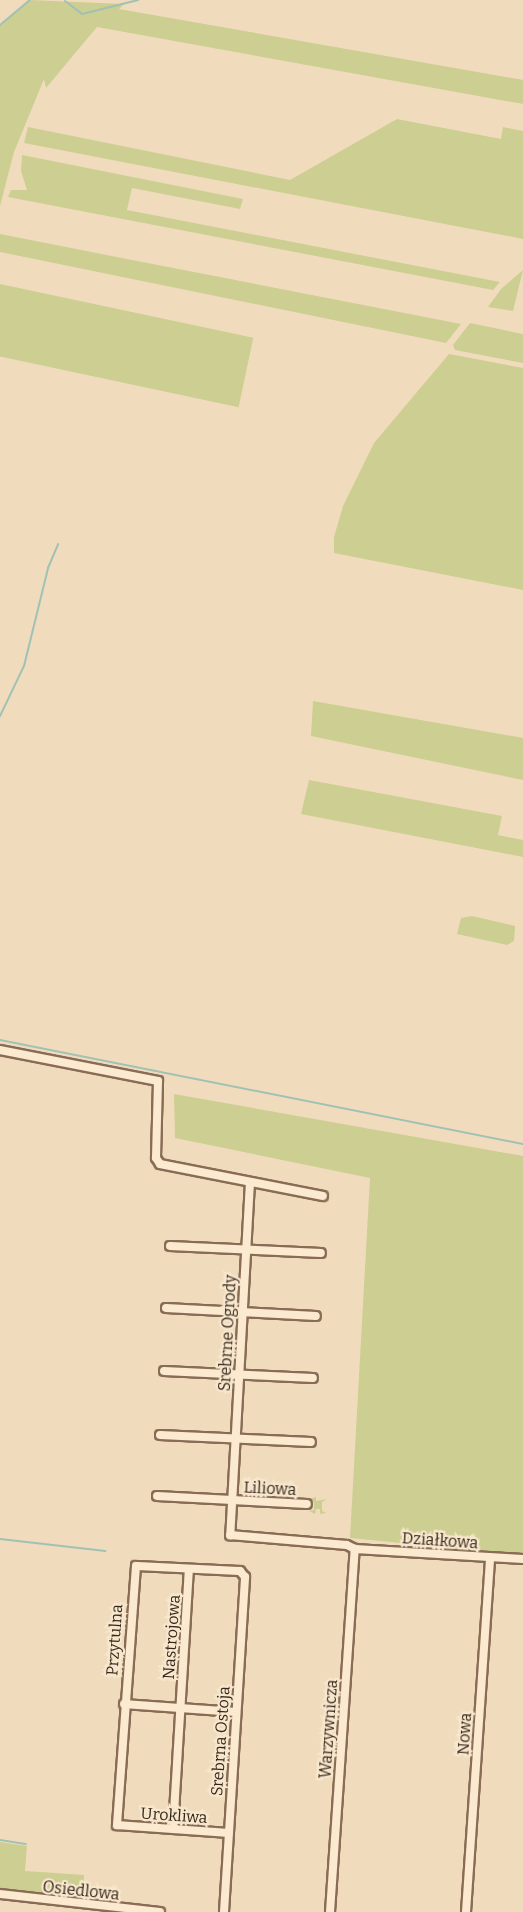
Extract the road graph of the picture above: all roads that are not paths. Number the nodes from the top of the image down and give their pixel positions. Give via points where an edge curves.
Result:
1 (0, 1050) edge
2 (250, 1182) junction
3 (323, 1196) dead end
4 (170, 1245) dead end
5 (247, 1249) junction
6 (321, 1253) dead end
7 (166, 1308) dead end
8 (243, 1313) junction
9 (316, 1316) dead end
10 (164, 1371) dead end
11 (239, 1374) junction
12 (313, 1378) dead end
13 (160, 1435) dead end
14 (235, 1438) junction
15 (311, 1442) dead end
16 (157, 1496) dead end
17 (232, 1500) junction
18 (307, 1504) dead end
19 (355, 1549) junction
20 (490, 1558) junction
21 (523, 1559) edge
22 (189, 1569) junction
23 (243, 1572) joint
24 (124, 1704) junction
25 (181, 1708) junction
26 (236, 1712) junction
27 (117, 1825) joint
28 (173, 1829) junction
29 (229, 1833) junction
30 (0, 1894) edge
31 (160, 1912) edge
32 (224, 1912) edge
33 (330, 1912) edge
34 (466, 1912) edge

1 - 2 street via 158,1081 158,1162
2 - 3 street
2 - 5 street, Srebrne Ogrody
4 - 5 street
5 - 6 street
5 - 8 street, Srebrne Ogrody
7 - 8 street
8 - 9 street
8 - 11 street, Srebrne Ogrody
10 - 11 street
11 - 12 street
11 - 14 street, Srebrne Ogrody
13 - 14 street
14 - 15 street
14 - 17 street, Srebrne Ogrody
16 - 17 street, Liliowa
17 - 18 street, Liliowa
17 - 19 street, Srebrne Ogrody via 232,1537 347,1545
19 - 20 street, Działkowa
19 - 33 street, Warzywnicza
20 - 21 street, Działkowa
20 - 34 street, Nowa
22 - 23 street, Przytulna
22 - 24 street, Przytulna via 134,1567
22 - 25 street, Nastrojowa
23 - 26 street, Srebrna Ostoja
24 - 25 street
24 - 27 street, Przytulna
25 - 26 street
25 - 28 street, Nastrojowa
26 - 29 street, Srebrna Ostoja
27 - 28 street, Urokliwa
28 - 29 street, Urokliwa
29 - 32 street, Srebrna Ostoja
30 - 31 street, Osiedlowa

